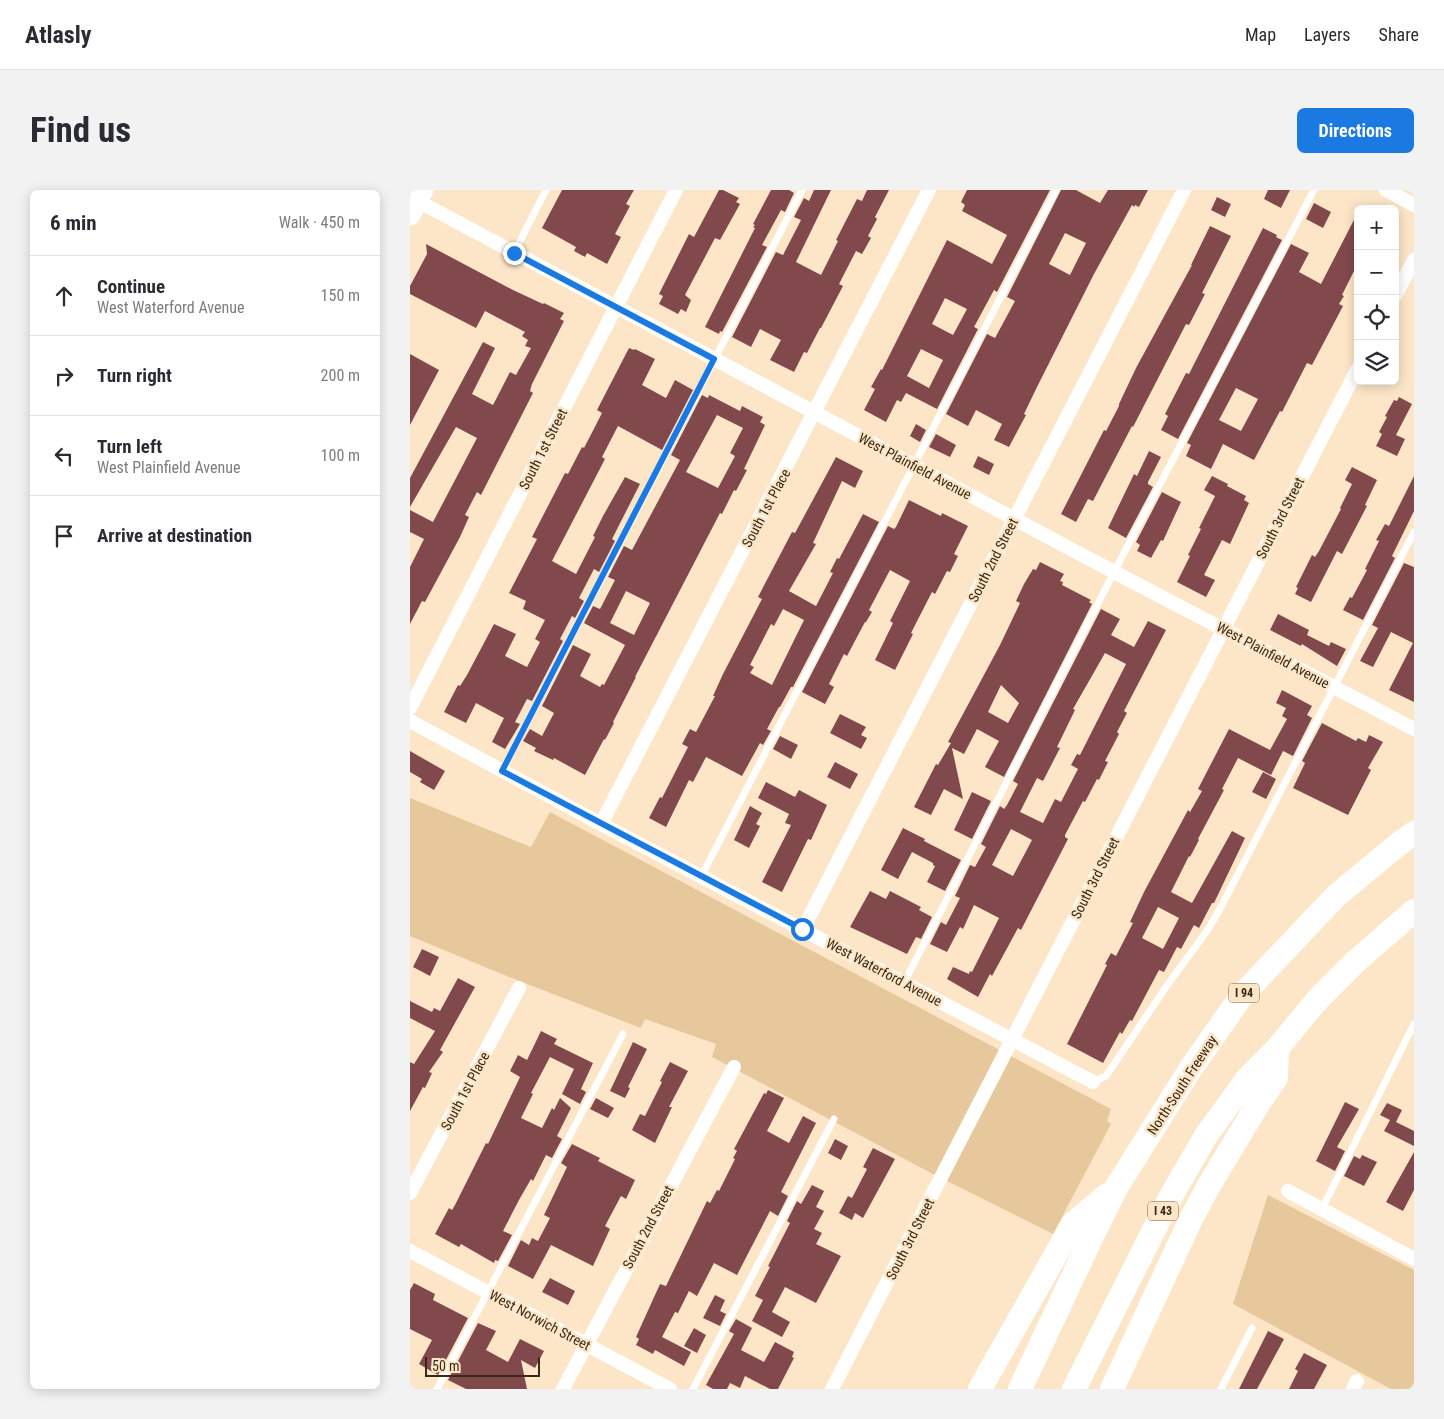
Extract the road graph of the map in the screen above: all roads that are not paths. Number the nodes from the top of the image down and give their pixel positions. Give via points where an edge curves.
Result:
1 (546, 190) edge
2 (676, 190) edge
3 (802, 190) edge
4 (930, 190) edge
5 (1056, 190) edge
6 (1184, 190) edge
7 (1314, 190) edge
8 (1386, 190) edge
9 (415, 201) edge
10 (1414, 205) edge
11 (514, 253) junction
12 (1414, 260) edge
13 (1396, 295) edge
14 (616, 308) junction
15 (714, 359) junction
16 (1354, 376) edge
17 (816, 412) junction
18 (914, 466) junction
19 (1014, 518) junction
20 (1414, 532) edge
21 (1114, 572) junction
22 (1223, 628) junction
23 (1333, 687) junction
24 (410, 708) edge
25 (410, 721) edge
26 (1414, 729) edge
27 (502, 771) junction
28 (601, 824) junction
29 (1414, 833) edge
30 (702, 877) junction
31 (1414, 911) edge
32 (802, 929) junction
33 (904, 983) junction
34 (519, 988) dead end
35 (1414, 1024) edge
36 (623, 1034) dead end
37 (1012, 1040) junction
38 (1276, 1049) junction
39 (734, 1066) dead end
40 (1093, 1082) joint
41 (834, 1119) dead end
42 (1116, 1188) junction
43 (1288, 1191) dead end
44 (410, 1193) edge
45 (1322, 1209) junction
46 (410, 1251) edge
47 (1414, 1259) edge
48 (487, 1292) junction
49 (1252, 1328) dead end
50 (586, 1344) junction
51 (437, 1389) edge
52 (564, 1389) edge
53 (670, 1389) edge
54 (693, 1389) edge
55 (832, 1389) edge
56 (980, 1389) edge
57 (1020, 1389) edge
58 (1074, 1389) edge
59 (1112, 1389) edge
60 (1221, 1389) edge

1 - 11 lane
2 - 14 street, South 1st Street
3 - 15 lane
4 - 17 street, South 1st Place
5 - 18 lane
6 - 19 street, South 2nd Street
7 - 21 lane
8 - 10 street
9 - 11 street, West Plainfield Avenue
11 - 14 street, West Plainfield Avenue
12 - 13 street
14 - 15 street, West Plainfield Avenue
14 - 24 street, South 1st Street
15 - 17 street, West Plainfield Avenue
15 - 27 lane
16 - 22 street, South 3rd Street
17 - 18 street, West Plainfield Avenue
17 - 28 street, South 1st Place
18 - 19 street, West Plainfield Avenue
18 - 30 lane
19 - 21 street, West Plainfield Avenue
19 - 32 street, South 2nd Street
20 - 23 lane
21 - 22 street, West Plainfield Avenue
21 - 33 lane
22 - 23 street, West Plainfield Avenue
22 - 37 street, South 3rd Street
23 - 26 street, West Plainfield Avenue
23 - 40 lane via 1209,928 1106,1076
25 - 27 street, West Waterford Avenue
27 - 28 street, West Waterford Avenue
28 - 30 street, West Waterford Avenue
29 - 42 highway, North-South Freeway / I 94 via 1337,895 1243,994 1191,1068
30 - 32 street, West Waterford Avenue
31 - 38 highway via 1330,987
32 - 33 street, West Waterford Avenue
33 - 37 street, West Waterford Avenue
34 - 44 street, South 1st Place
35 - 45 lane
36 - 48 lane
37 - 40 street, West Waterford Avenue
37 - 55 street, South 3rd Street
38 - 58 highway, I 43 via 1248,1078 1207,1134 1171,1196
38 - 59 highway via 1276,1078 1204,1196
39 - 50 street, South 2nd Street
41 - 54 lane
42 - 56 highway via 1074,1224
42 - 57 highway, North-South Freeway / I 94
43 - 45 street
45 - 47 street
46 - 48 street, West Norwich Street
48 - 50 street, West Norwich Street
48 - 51 lane
49 - 60 lane
50 - 52 street, South 2nd Street
50 - 53 street, West Norwich Street

